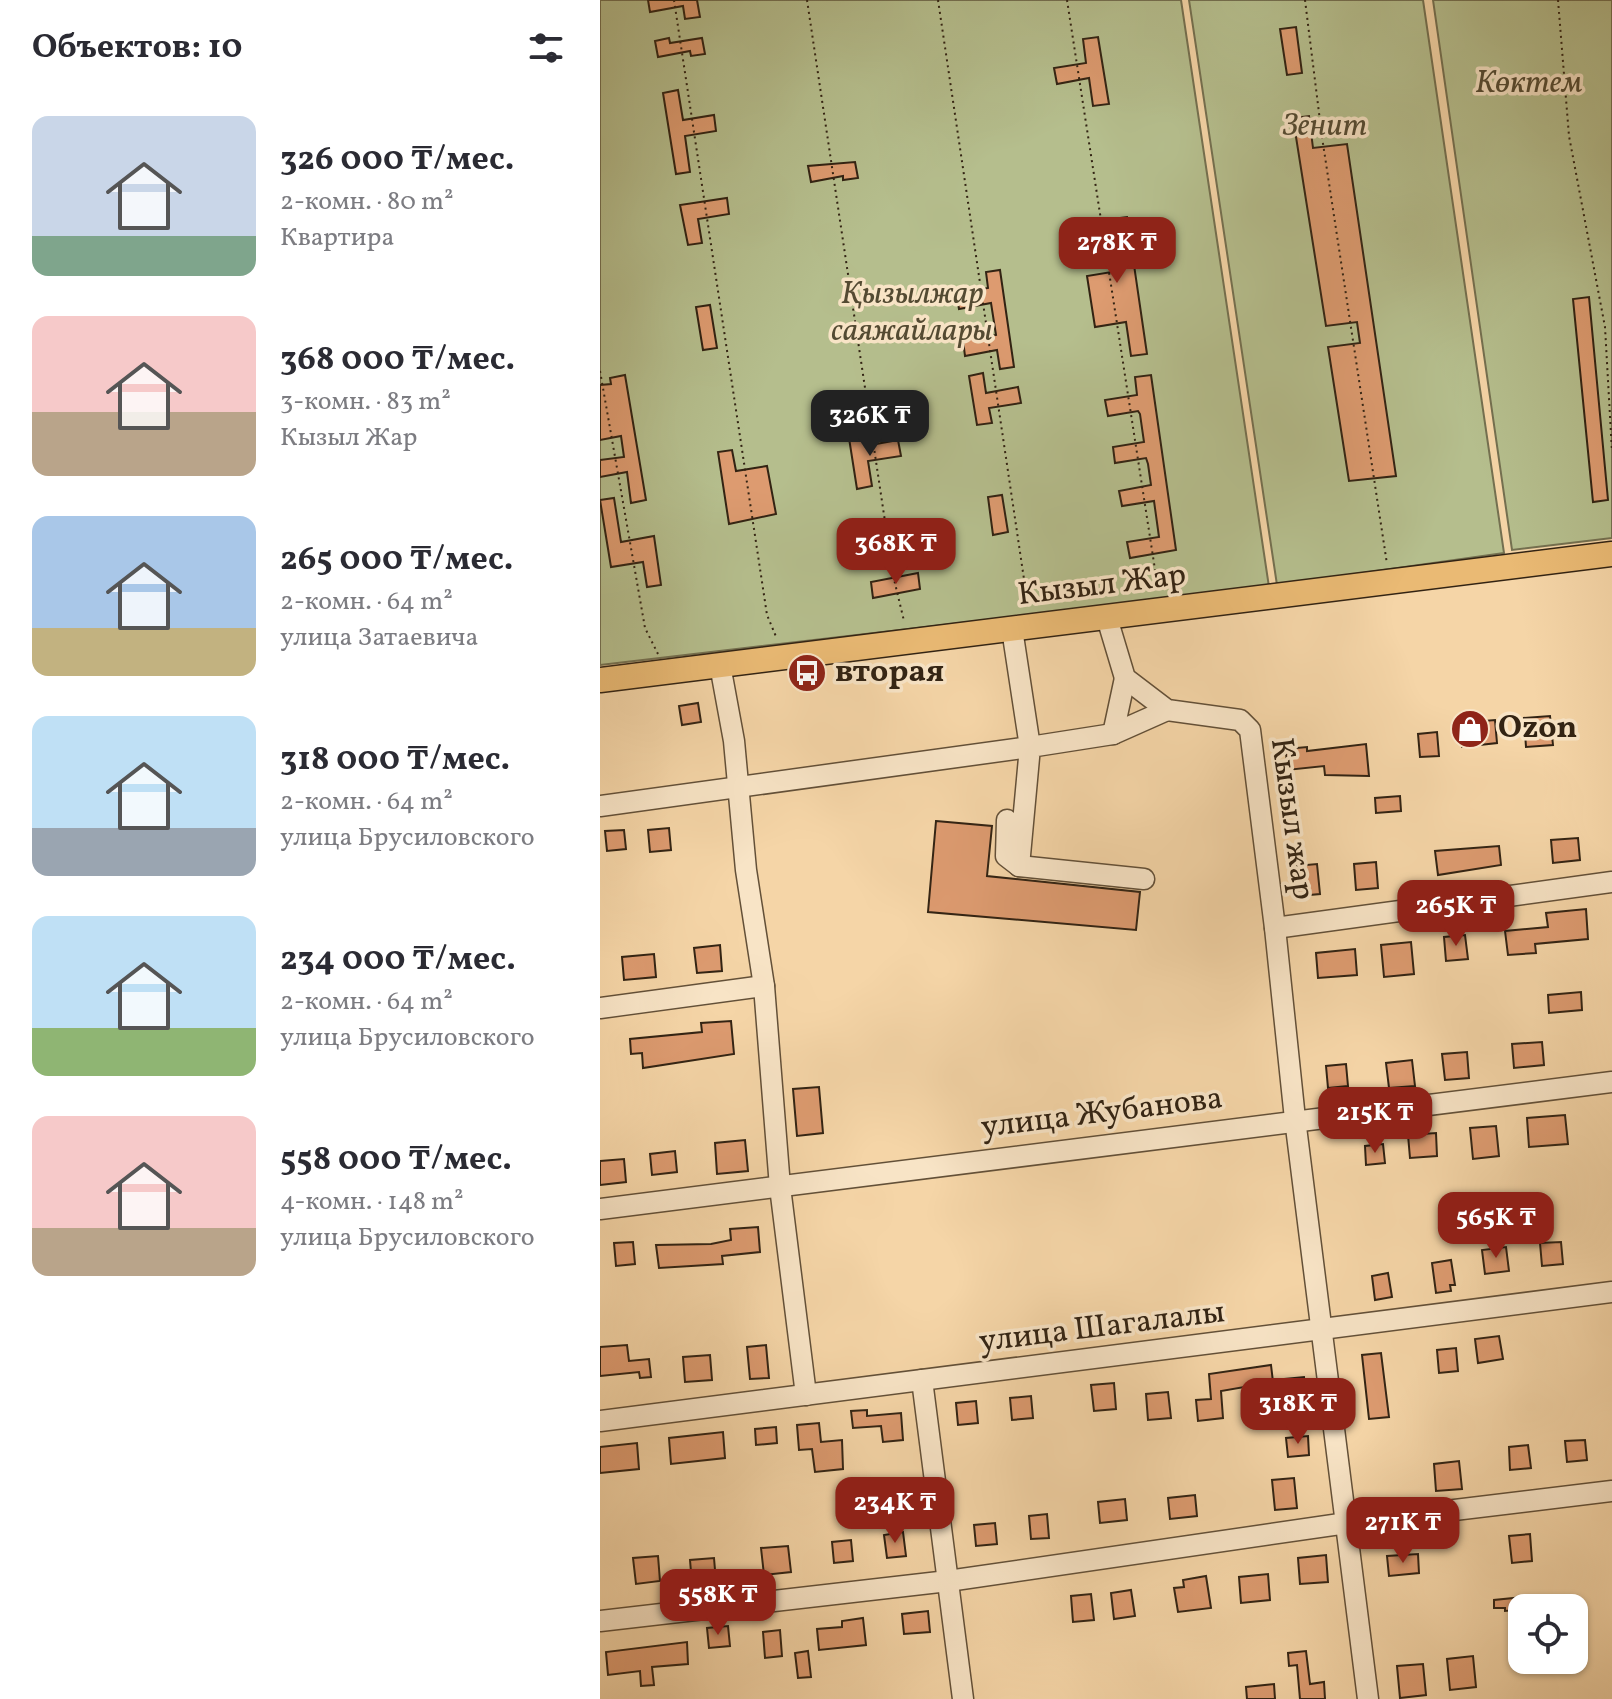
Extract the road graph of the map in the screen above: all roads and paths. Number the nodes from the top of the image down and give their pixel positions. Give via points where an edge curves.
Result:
1 (674, 0) edge
2 (807, 0) edge
3 (938, 0) edge
4 (1067, 0) edge
5 (1305, 0) edge
6 (1558, 0) edge
7 (600, 371) edge
8 (1612, 452) edge
9 (1612, 554) edge
10 (1389, 582) junction
11 (1161, 610) junction
12 (1107, 618) junction
13 (1024, 628) junction
14 (908, 642) junction
15 (788, 657) junction
16 (720, 665) junction
17 (670, 672) junction
18 (1125, 678) junction
19 (600, 680) edge
20 (1167, 710) junction
21 (1113, 734) junction
22 (1030, 747) junction
23 (739, 789) junction
24 (600, 806) edge
25 (1007, 820) dead end
26 (1019, 866) junction
27 (1144, 879) dead end
28 (1612, 882) edge
29 (1282, 926) junction
30 (764, 986) junction
31 (600, 1008) edge
32 (1612, 1082) edge
33 (1295, 1119) junction
34 (780, 1187) junction
35 (600, 1209) edge
36 (1612, 1292) edge
37 (1322, 1330) junction
38 (922, 1380) junction
39 (806, 1395) junction
40 (600, 1421) edge
41 (1612, 1491) edge
42 (1347, 1523) junction
43 (948, 1581) junction
44 (600, 1621) edge
45 (963, 1699) edge
46 (1368, 1699) edge

1 - 15 path via 767,615
2 - 14 path via 893,575
3 - 13 path via 1024,589
4 - 11 path
5 - 10 path
6 - 8 path via 1569,136 1605,327
7 - 17 path via 645,628
9 - 10 main road, Кызыл Жар
10 - 11 main road, Кызыл Жар
11 - 12 main road, Кызыл Жар
12 - 13 main road, Кызыл Жар
12 - 18 street, Кызыл жар
13 - 14 main road, Кызыл Жар
13 - 22 street
14 - 15 main road, Кызыл Жар
15 - 16 main road, Кызыл Жар
16 - 17 main road, Кызыл Жар
16 - 23 street
17 - 19 main road, Кызыл Жар
18 - 20 street, Кызыл жар
18 - 21 street
20 - 21 street
20 - 29 street, Кызыл жар via 1240,720 1250,730
21 - 22 street
22 - 23 street
22 - 26 street
23 - 24 street
23 - 30 street
25 - 26 street via 1006,856
26 - 27 street
28 - 29 street
29 - 33 street, Кызыл жар
30 - 31 street
30 - 34 street
32 - 33 street, улица Жубанова
33 - 34 street, улица Жубанова
33 - 37 street, Кызыл жар
34 - 35 street, улица Жубанова
34 - 39 street
36 - 37 street, улица Шагалалы
37 - 38 street, улица Шагалалы
37 - 42 street, Кызыл жар
38 - 39 street, улица Шагалалы
38 - 43 street
39 - 40 street, улица Шагалалы
41 - 42 street
42 - 43 street
42 - 46 street, Кызыл жар
43 - 44 street
43 - 45 street

